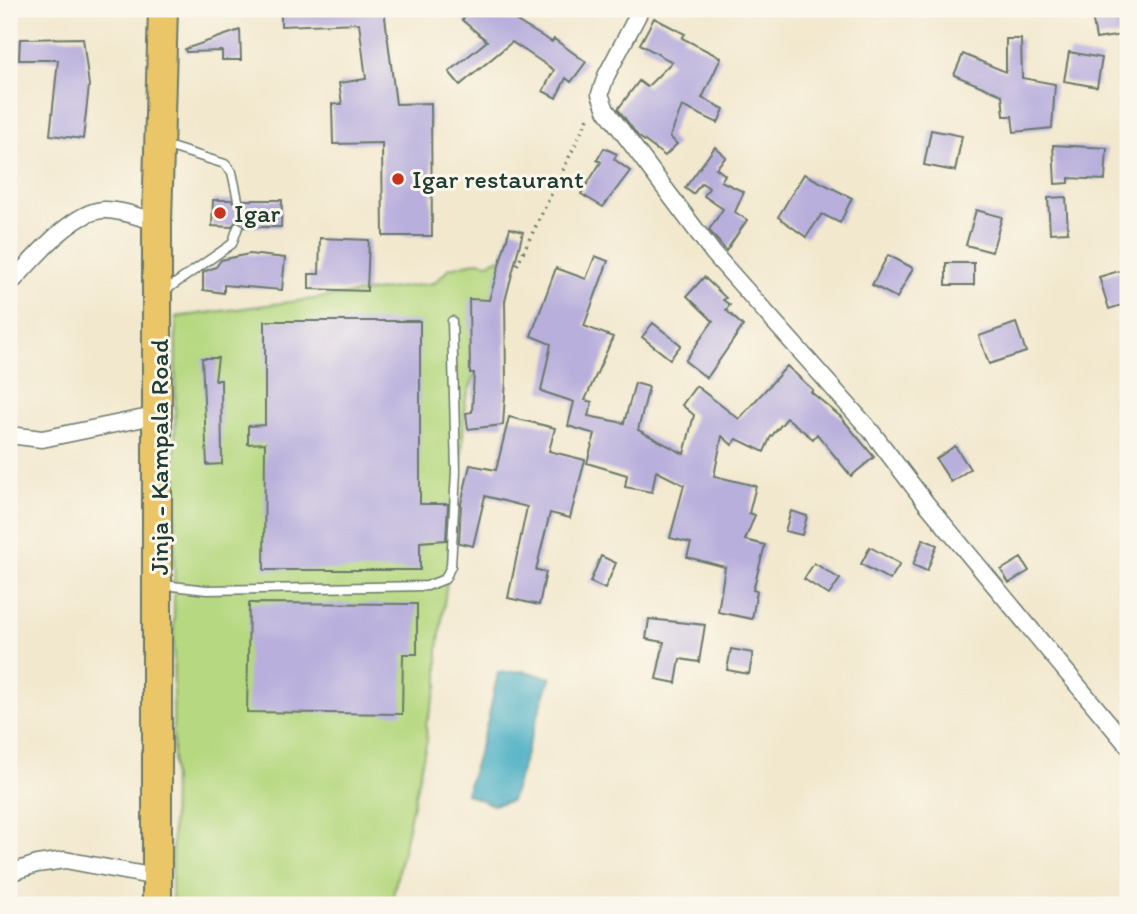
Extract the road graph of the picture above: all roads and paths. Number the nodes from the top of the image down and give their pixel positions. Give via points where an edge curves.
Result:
1 (163, 9) edge
2 (641, 9) edge
3 (600, 94) junction
4 (161, 144) junction
5 (238, 200) dead end
6 (157, 222) junction
7 (238, 227) dead end
8 (517, 265) dead end
9 (9, 285) edge
10 (158, 295) junction
11 (452, 321) dead end
12 (159, 415) junction
13 (9, 435) edge
14 (159, 585) junction
15 (1128, 746) edge
16 (9, 873) edge
17 (156, 877) junction
18 (156, 905) edge

1 - 4 highway, Jinja - Kampala Road
2 - 3 street
3 - 8 path
3 - 15 street via 606,110 714,254 871,431
4 - 5 lane via 225,164 232,172
4 - 6 highway, Jinja - Kampala Road
6 - 9 street via 104,209 83,215
6 - 10 highway, Jinja - Kampala Road
7 - 10 lane via 232,244
10 - 12 highway, Jinja - Kampala Road
11 - 14 lane via 456,471 452,566 444,579 427,586 207,590
12 - 13 street via 42,439
12 - 14 highway, Jinja - Kampala Road
14 - 17 highway, Jinja - Kampala Road
16 - 17 street via 65,860
17 - 18 highway, Jinja - Kampala Road

